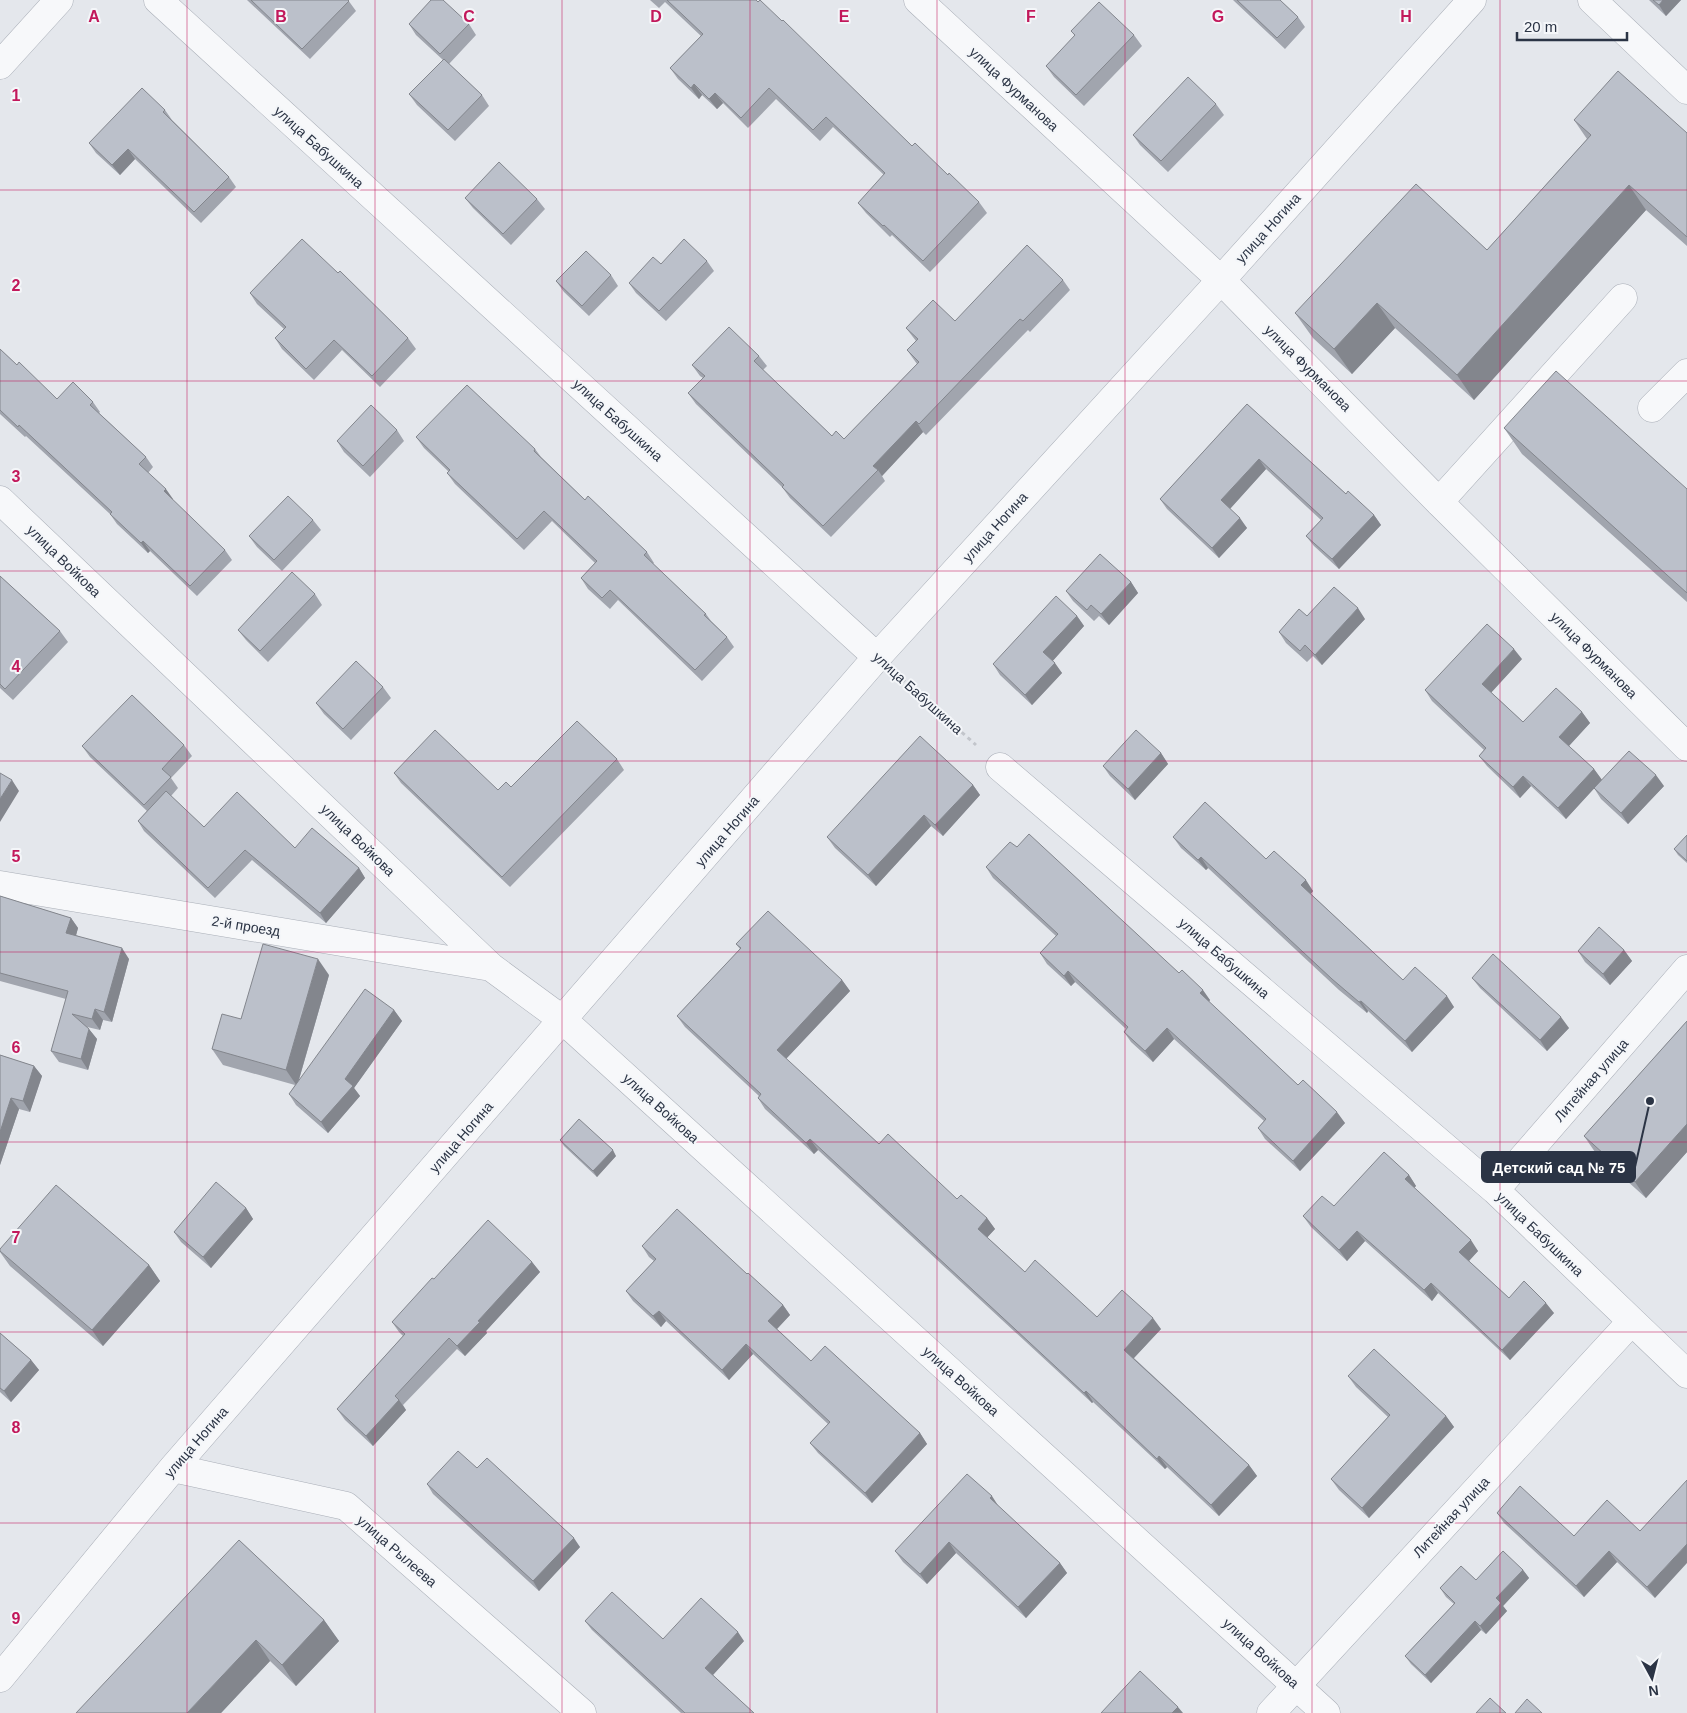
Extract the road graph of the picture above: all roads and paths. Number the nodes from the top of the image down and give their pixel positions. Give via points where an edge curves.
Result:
1 (59, 0) edge
2 (158, 0) edge
3 (918, 0) edge
4 (1472, 0) edge
5 (1592, 0) edge
6 (0, 65) edge
7 (1687, 90) edge
8 (1221, 280) junction
9 (1623, 298) dead end
10 (1687, 373) edge
11 (1652, 408) dead end
12 (0, 500) edge
13 (1439, 502) junction
14 (877, 657) junction
15 (1687, 747) edge
16 (1000, 767) joint
17 (0, 885) edge
18 (491, 966) junction
19 (1687, 969) edge
20 (563, 1020) junction
21 (1495, 1190) junction
22 (1630, 1322) junction
23 (1687, 1374) edge
24 (173, 1468) junction
25 (0, 1678) edge
26 (1296, 1685) junction
27 (582, 1713) edge
28 (1271, 1713) edge
29 (1326, 1713) edge

1 - 6 street
2 - 14 street, улица Бабушкина
3 - 8 street, улица Фурманова
4 - 8 street, улица Ногина
5 - 7 street
8 - 13 street, улица Фурманова
8 - 14 street, улица Ногина
9 - 13 street
10 - 11 street
12 - 18 street, улица Войкова
13 - 15 street, улица Фурманова
14 - 16 path, улица Бабушкина
14 - 20 street, улица Ногина
16 - 21 street, улица Бабушкина
17 - 18 street, 2-й проезд
18 - 20 street, улица Войкова
19 - 21 street, Литейная улица
20 - 24 street, улица Ногина
20 - 26 street, улица Войкова
21 - 22 street, улица Бабушкина
22 - 23 street, улица Бабушкина
22 - 26 street, Литейная улица
24 - 25 street, улица Ногина
24 - 27 street, улица Рылеева via 346,1506
26 - 28 street, Литейная улица
26 - 29 street, улица Войкова

